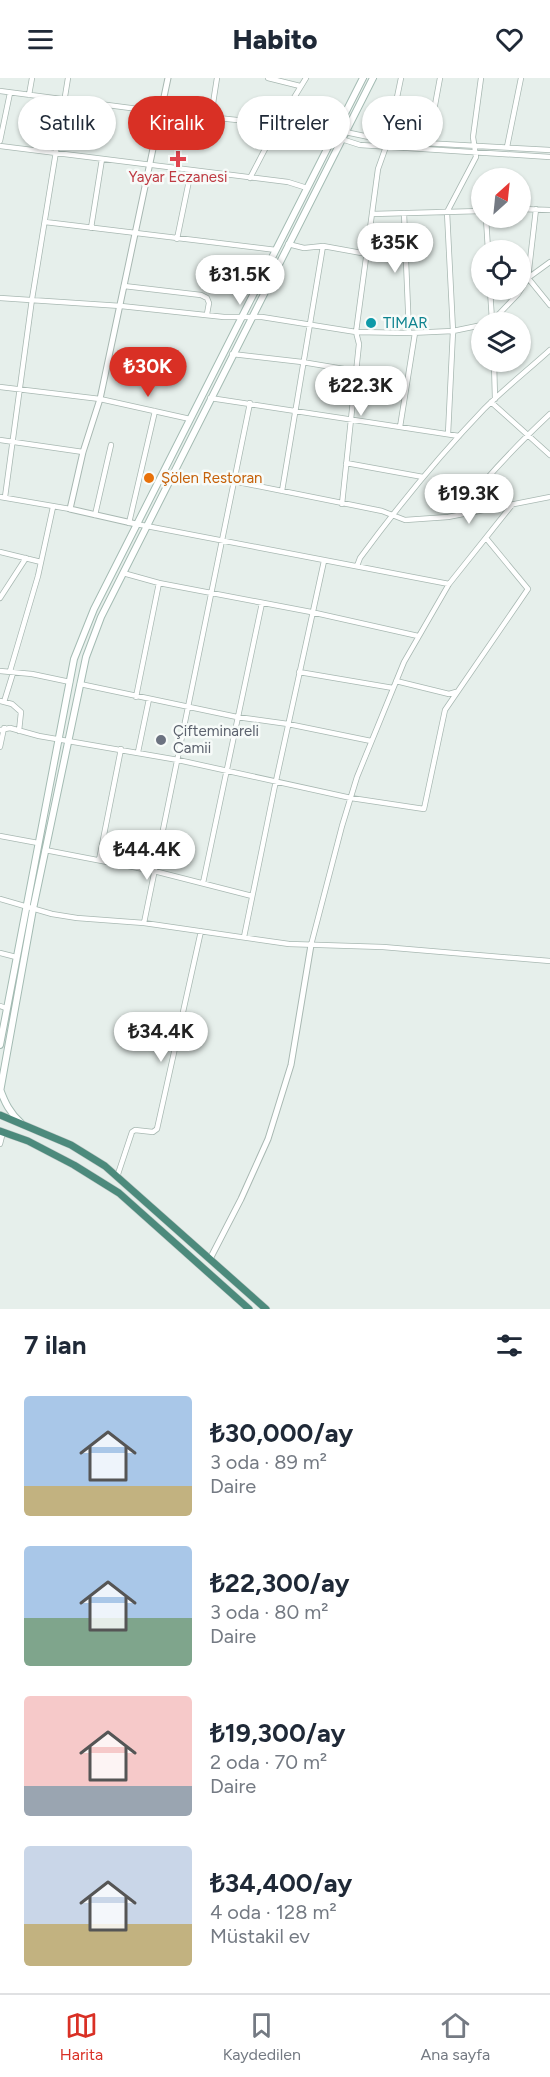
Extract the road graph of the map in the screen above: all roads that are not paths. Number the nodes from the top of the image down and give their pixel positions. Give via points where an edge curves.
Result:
1 (32, 78) edge
2 (68, 78) edge
3 (168, 78) edge
4 (217, 78) edge
5 (268, 78) edge
6 (306, 78) edge
7 (363, 78) edge
8 (373, 78) edge
9 (401, 78) edge
10 (440, 78) edge
11 (481, 78) edge
12 (521, 78) edge
13 (300, 86) junction
14 (0, 91) edge
15 (10, 93) junction
16 (29, 96) joint
17 (66, 96) edge
18 (164, 96) edge
19 (214, 96) edge
20 (294, 96) edge
21 (397, 96) edge
22 (437, 96) edge
23 (350, 104) edge
24 (350, 123) edge
25 (0, 141) edge
26 (443, 144) edge
27 (474, 145) junction
28 (0, 146) edge
29 (507, 147) junction
30 (57, 150) edge
31 (153, 150) edge
32 (265, 150) edge
33 (327, 150) edge
34 (336, 150) edge
35 (384, 150) edge
36 (421, 150) edge
37 (550, 150) edge
38 (56, 153) junction
39 (476, 153) junction
40 (550, 157) edge
41 (102, 159) junction
42 (149, 166) junction
43 (191, 171) junction
44 (250, 178) junction
45 (307, 188) junction
46 (531, 209) edge
47 (536, 209) junction
48 (550, 210) edge
49 (471, 211) edge
50 (447, 212) junction
51 (404, 213) junction
52 (372, 214) junction
53 (45, 222) junction
54 (91, 228) junction
55 (134, 234) junction
56 (177, 239) junction
57 (288, 243) junction
58 (323, 246) junction
59 (276, 250) junction
60 (531, 252) edge
61 (367, 254) junction
62 (550, 262) edge
63 (531, 276) edge
64 (531, 282) edge
65 (124, 286) junction
66 (0, 298) edge
67 (32, 299) junction
68 (512, 300) edge
69 (550, 305) edge
70 (120, 306) junction
71 (500, 312) edge
72 (207, 314) junction
73 (251, 317) junction
74 (242, 318) junction
75 (309, 324) junction
76 (471, 327) edge
77 (453, 331) junction
78 (356, 332) junction
79 (412, 333) junction
80 (550, 350) edge
81 (232, 354) junction
82 (302, 362) junction
83 (356, 371) junction
84 (494, 372) edge
85 (0, 387) edge
86 (19, 389) junction
87 (210, 398) junction
88 (100, 399) junction
89 (493, 401) junction
90 (250, 403) junction
91 (294, 410) junction
92 (155, 411) junction
93 (550, 414) edge
94 (190, 419) junction
95 (350, 420) junction
96 (400, 427) junction
97 (448, 434) junction
98 (459, 436) junction
99 (527, 436) junction
100 (0, 440) edge
101 (14, 441) junction
102 (111, 445) dead end
103 (83, 452) junction
104 (550, 455) edge
105 (346, 462) junction
106 (423, 477) junction
107 (233, 481) junction
108 (282, 491) junction
109 (2, 497) edge
110 (550, 497) edge
111 (342, 504) junction
112 (513, 505) junction
113 (53, 507) junction
114 (70, 510) junction
115 (95, 515) junction
116 (392, 515) junction
117 (458, 515) junction
118 (133, 524) junction
119 (146, 526) junction
120 (486, 538) junction
121 (223, 541) junction
122 (0, 552) edge
123 (26, 558) junction
124 (324, 561) junction
125 (41, 562) junction
126 (357, 566) junction
127 (123, 573) junction
128 (159, 583) junction
129 (449, 584) junction
130 (212, 594) junction
131 (0, 598) edge
132 (262, 603) junction
133 (312, 612) junction
134 (418, 636) junction
135 (0, 672) edge
136 (11, 672) junction
137 (299, 672) junction
138 (396, 681) junction
139 (70, 682) junction
140 (80, 684) junction
141 (393, 688) junction
142 (456, 692) junction
143 (136, 696) junction
144 (149, 699) junction
145 (2, 701) edge
146 (189, 706) junction
147 (237, 717) junction
148 (288, 724) junction
149 (2, 729) edge
150 (19, 731) junction
151 (59, 739) junction
152 (68, 739) junction
153 (371, 741) junction
154 (0, 747) edge
155 (121, 749) junction
156 (138, 752) junction
157 (178, 760) junction
158 (226, 771) junction
159 (275, 781) junction
160 (351, 798) junction
161 (0, 836) edge
162 (38, 843) junction
163 (45, 850) junction
164 (99, 860) junction
165 (154, 871) junction
166 (203, 883) junction
167 (252, 896) junction
168 (0, 899) edge
169 (30, 908) junction
170 (144, 923) junction
171 (201, 931) junction
172 (244, 937) junction
173 (311, 945) junction
174 (0, 952) edge
175 (16, 957) junction
176 (550, 961) edge
177 (3, 1007) edge
178 (0, 1045) edge
179 (0, 1090) edge
180 (0, 1115) edge
181 (21, 1124) junction
182 (1, 1131) edge
183 (0, 1144) edge
184 (117, 1177) junction
185 (210, 1258) junction
186 (249, 1309) edge
187 (266, 1309) edge

1 - 16 street
2 - 17 street
3 - 18 street
4 - 19 street
5 - 13 street
6 - 13 street
7 - 23 main road
8 - 24 main road
9 - 21 street
10 - 22 street
11 - 27 street
12 - 29 street
13 - 20 street
14 - 15 street
15 - 16 street
15 - 25 street
26 - 27 street
27 - 29 street
27 - 39 street
28 - 38 street
29 - 37 street
30 - 38 street
31 - 42 street
32 - 44 street
33 - 45 main road
34 - 57 main road
35 - 52 street
36 - 39 street
38 - 41 street
38 - 53 street
39 - 40 street
39 - 50 street
41 - 42 street
41 - 54 street
42 - 43 street
42 - 55 street
43 - 44 street
43 - 56 street
44 - 45 street
45 - 59 main road
46 - 47 street
47 - 48 street
47 - 60 street
49 - 50 street
50 - 51 street
50 - 77 street
51 - 52 street
51 - 79 street
52 - 61 street
53 - 54 street
53 - 67 street
54 - 55 street
55 - 56 street
55 - 65 street
56 - 59 street
57 - 58 street via 304,248
57 - 73 main road
58 - 61 street
58 - 75 street
59 - 74 main road
61 - 78 street
62 - 63 street
64 - 69 street
65 - 70 street
65 - 72 street via 201,295 209,303
66 - 67 street
67 - 70 street
67 - 86 street
68 - 71 street
70 - 72 street
70 - 88 street
72 - 74 street
73 - 74 street
73 - 75 street
73 - 81 main road
74 - 94 main road
75 - 78 street
75 - 82 street
76 - 77 street
77 - 79 street
77 - 97 street
78 - 79 street
78 - 83 street
79 - 96 street
80 - 89 street
81 - 82 street
81 - 87 main road
82 - 83 street
82 - 91 street
83 - 95 street
84 - 89 street
85 - 86 street
86 - 88 street
86 - 101 street
87 - 90 street
87 - 119 main road
88 - 92 street
88 - 103 street
89 - 98 street
89 - 99 street
90 - 91 street
90 - 107 street
91 - 95 street
91 - 108 street
92 - 94 street
92 - 118 street
93 - 99 street
94 - 118 main road
95 - 96 street
95 - 105 street
96 - 97 street
97 - 98 street
98 - 106 street
99 - 104 street
99 - 117 street
100 - 101 street
101 - 103 street
101 - 109 street
102 - 115 street
103 - 114 street
105 - 106 street
105 - 111 street
106 - 116 street
107 - 108 street
107 - 121 street
108 - 111 street
109 - 113 street
110 - 112 street
111 - 116 street
112 - 117 street
112 - 120 street
113 - 114 street
113 - 125 street
114 - 115 street
115 - 118 street
116 - 117 street via 405,520
116 - 126 street
118 - 119 street
118 - 139 main road via 74,659
119 - 121 street
119 - 127 main road
120 - 129 street
120 - 142 street via 528,589
121 - 124 street
121 - 130 street
122 - 123 street
123 - 125 street
123 - 131 street
124 - 126 street
124 - 133 street
125 - 136 street
126 - 129 street
127 - 128 street
127 - 140 main road via 101,617
128 - 130 street
128 - 143 street
129 - 134 street
130 - 132 street
130 - 146 street
132 - 133 street
132 - 147 street
133 - 134 street
133 - 137 street
134 - 138 street
135 - 136 street
136 - 139 street
136 - 145 street
137 - 141 street
137 - 148 street
138 - 141 street
138 - 142 street via 449,694
139 - 151 main road
140 - 143 street
140 - 152 main road
141 - 153 street
142 - 160 street via 446,710 424,809
143 - 144 street
144 - 146 street
144 - 156 street
145 - 150 street via 21,712
146 - 147 street
146 - 157 street
147 - 148 street
147 - 158 street
148 - 153 street
148 - 159 street
149 - 150 street
149 - 154 street
150 - 151 street
151 - 152 street
151 - 162 main road
152 - 155 street
152 - 163 main road
153 - 160 street
155 - 156 street
155 - 164 street
156 - 157 street
157 - 158 street
157 - 165 street
158 - 159 street
158 - 166 street
159 - 160 street
159 - 167 street
160 - 173 street
161 - 162 street
162 - 169 main road
163 - 164 street
163 - 169 main road
164 - 165 street
165 - 166 street
165 - 170 street
166 - 167 street
167 - 172 street
168 - 169 street
169 - 170 street via 77,918
169 - 175 main road
169 - 179 main road
170 - 171 street
171 - 172 street
171 - 184 street via 157,1129 132,1132
172 - 173 street
173 - 176 street
173 - 185 street via 291,1065 268,1139
174 - 175 street
175 - 177 main road
177 - 178 main road
179 - 181 main road via 11,1114
180 - 181 highway
181 - 184 highway via 70,1145
182 - 183 street
182 - 186 highway via 74,1165 119,1193
184 - 185 highway
185 - 187 highway

